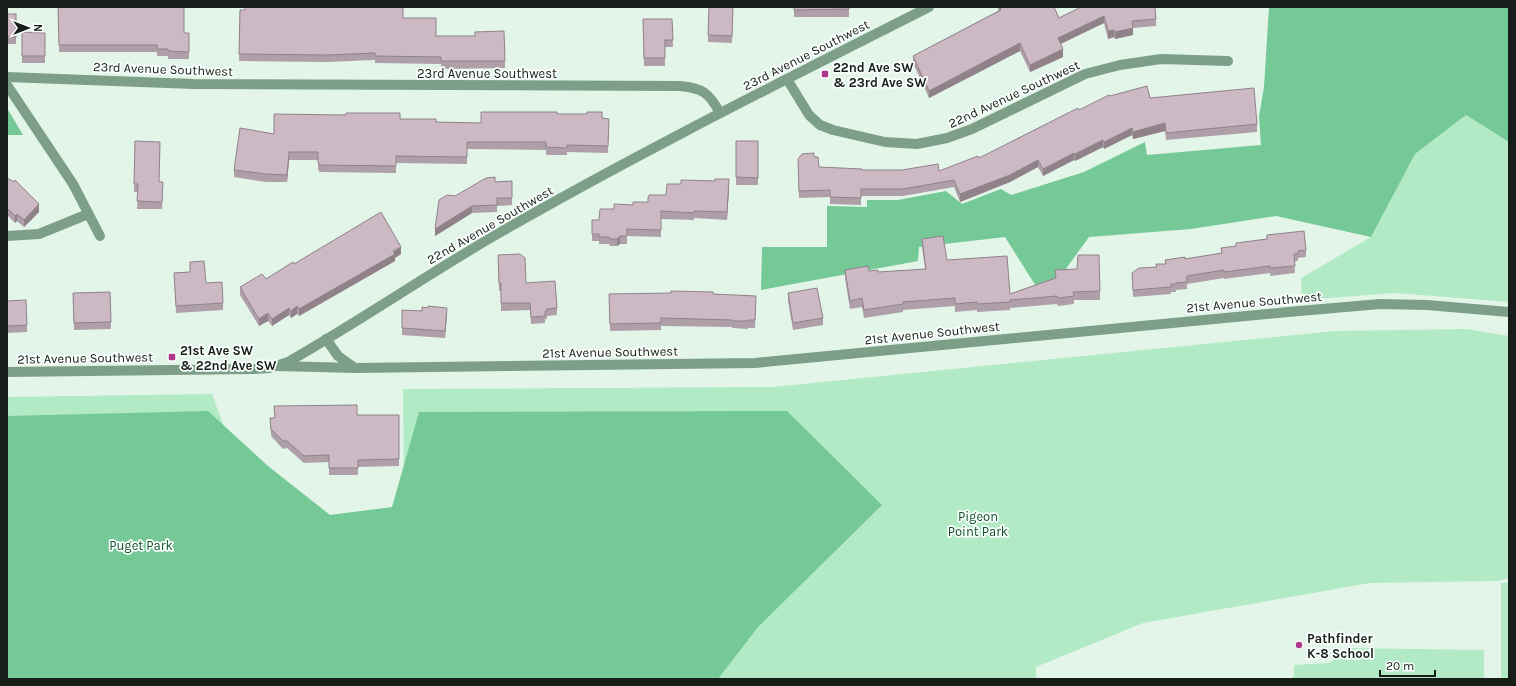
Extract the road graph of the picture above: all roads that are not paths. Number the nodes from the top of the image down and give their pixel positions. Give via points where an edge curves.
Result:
1 (929, 7) edge
2 (1228, 61) dead end
3 (7, 77) edge
4 (787, 79) junction
5 (7, 85) edge
6 (720, 113) junction
7 (88, 214) junction
8 (7, 236) edge
9 (100, 236) dead end
10 (1509, 312) edge
11 (326, 338) junction
12 (277, 366) junction
13 (355, 368) junction
14 (7, 372) edge

1 - 4 street, 23rd Avenue Southwest
2 - 4 street, 22nd Avenue Southwest via 1161,59 1092,72 972,129 947,138 917,144 885,142 820,125 810,115
3 - 6 street, 23rd Avenue Southwest via 193,84 680,86 691,87 711,97
4 - 6 street, 23rd Avenue Southwest
5 - 7 street via 73,184
6 - 11 street, 22nd Avenue Southwest via 498,234
7 - 8 street via 39,234
7 - 9 street
10 - 13 street, 21st Avenue Southwest via 1380,304 755,363
11 - 12 street, 22nd Avenue Southwest
11 - 13 street via 338,356
12 - 13 street, 21st Avenue Southwest
12 - 14 street, 21st Avenue Southwest via 254,369

